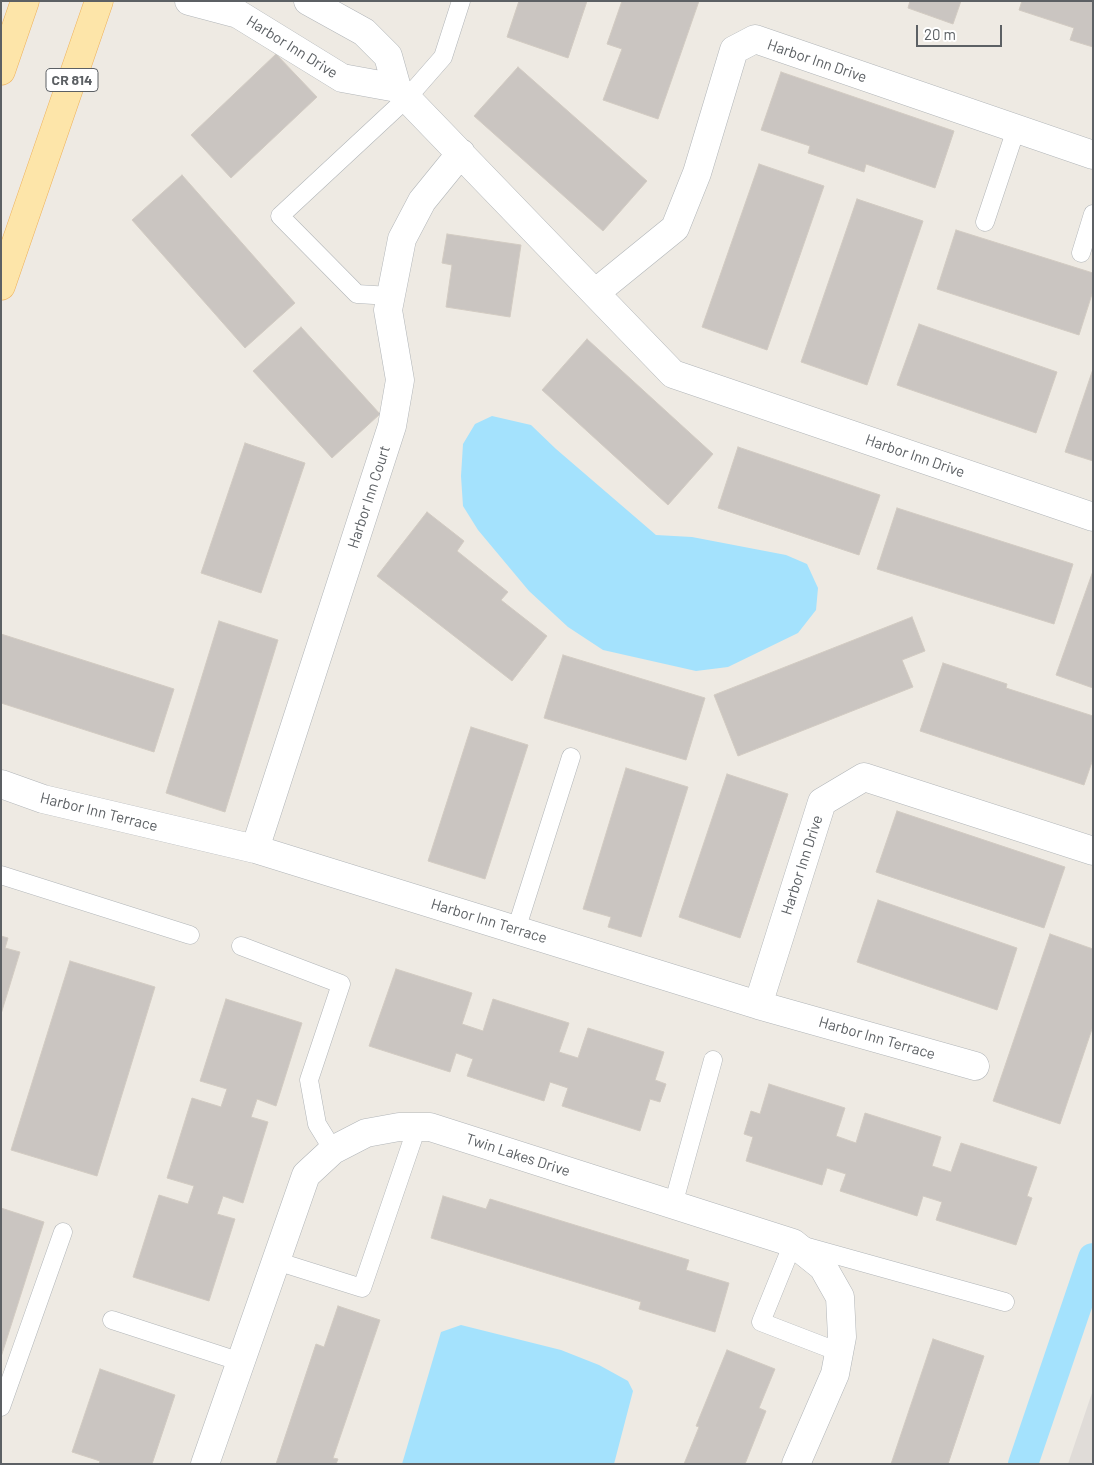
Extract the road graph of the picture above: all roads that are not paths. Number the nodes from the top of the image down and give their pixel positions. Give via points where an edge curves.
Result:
1 (25, 1) edge
2 (99, 1) edge
3 (189, 1) edge
4 (308, 1) edge
5 (461, 1) edge
6 (240, 8) edge
7 (1, 71) edge
8 (403, 92) junction
9 (1016, 129) junction
10 (461, 154) junction
11 (1093, 155) edge
12 (1093, 214) edge
13 (985, 222) dead end
14 (1081, 253) dead end
15 (1, 286) edge
16 (595, 293) junction
17 (391, 296) junction
18 (1093, 517) edge
19 (571, 757) dead end
20 (1, 784) edge
21 (254, 848) junction
22 (1093, 851) edge
23 (1, 875) edge
24 (516, 930) junction
25 (190, 935) dead end
26 (241, 946) dead end
27 (758, 1005) junction
28 (714, 1060) dead end
29 (975, 1066) dead end
30 (417, 1127) junction
31 (333, 1150) junction
32 (672, 1204) junction
33 (63, 1232) dead end
34 (792, 1243) junction
35 (276, 1261) junction
36 (1005, 1302) dead end
37 (112, 1320) dead end
38 (839, 1352) junction
39 (241, 1362) junction
40 (1, 1408) edge
41 (205, 1464) edge
42 (796, 1464) edge

1 - 7 main road
2 - 15 main road, CR 814
3 - 6 street, Harbor Inn Drive
4 - 8 street, Harbor Inn Drive via 364,32 388,56
5 - 8 lane via 443,57
6 - 8 street, Harbor Inn Drive via 342,78
8 - 10 street, Harbor Inn Drive
8 - 17 lane via 280,216 357,294
9 - 11 street, Harbor Inn Drive
9 - 13 lane
9 - 16 street, Harbor Inn Drive via 754,40 734,50 697,173 675,228
10 - 16 street, Harbor Inn Drive
10 - 17 street, Harbor Inn Court via 422,201 402,239
12 - 14 lane
16 - 18 street, Harbor Inn Drive via 673,374
17 - 21 street, Harbor Inn Court via 388,310 400,380 392,426
19 - 24 lane
20 - 21 street, Harbor Inn Terrace via 43,799
21 - 24 street, Harbor Inn Terrace
22 - 27 street, Harbor Inn Drive via 864,777 822,802
23 - 25 lane
24 - 27 street, Harbor Inn Terrace
26 - 31 lane via 342,984 309,1080 317,1124
27 - 29 street, Harbor Inn Terrace
28 - 32 lane
30 - 31 street, Twin Lakes Drive via 366,1133
30 - 32 street, Twin Lakes Drive via 430,1127
30 - 35 lane via 362,1288
31 - 35 street, Twin Lakes Drive via 306,1175
32 - 34 street, Twin Lakes Drive
33 - 40 lane
34 - 36 lane
34 - 38 street, Twin Lakes Drive via 823,1267 840,1297 842,1337
34 - 38 lane via 761,1322
35 - 39 street, Twin Lakes Drive
37 - 39 lane
38 - 42 street, Twin Lakes Drive via 835,1374
39 - 41 street, Twin Lakes Drive

